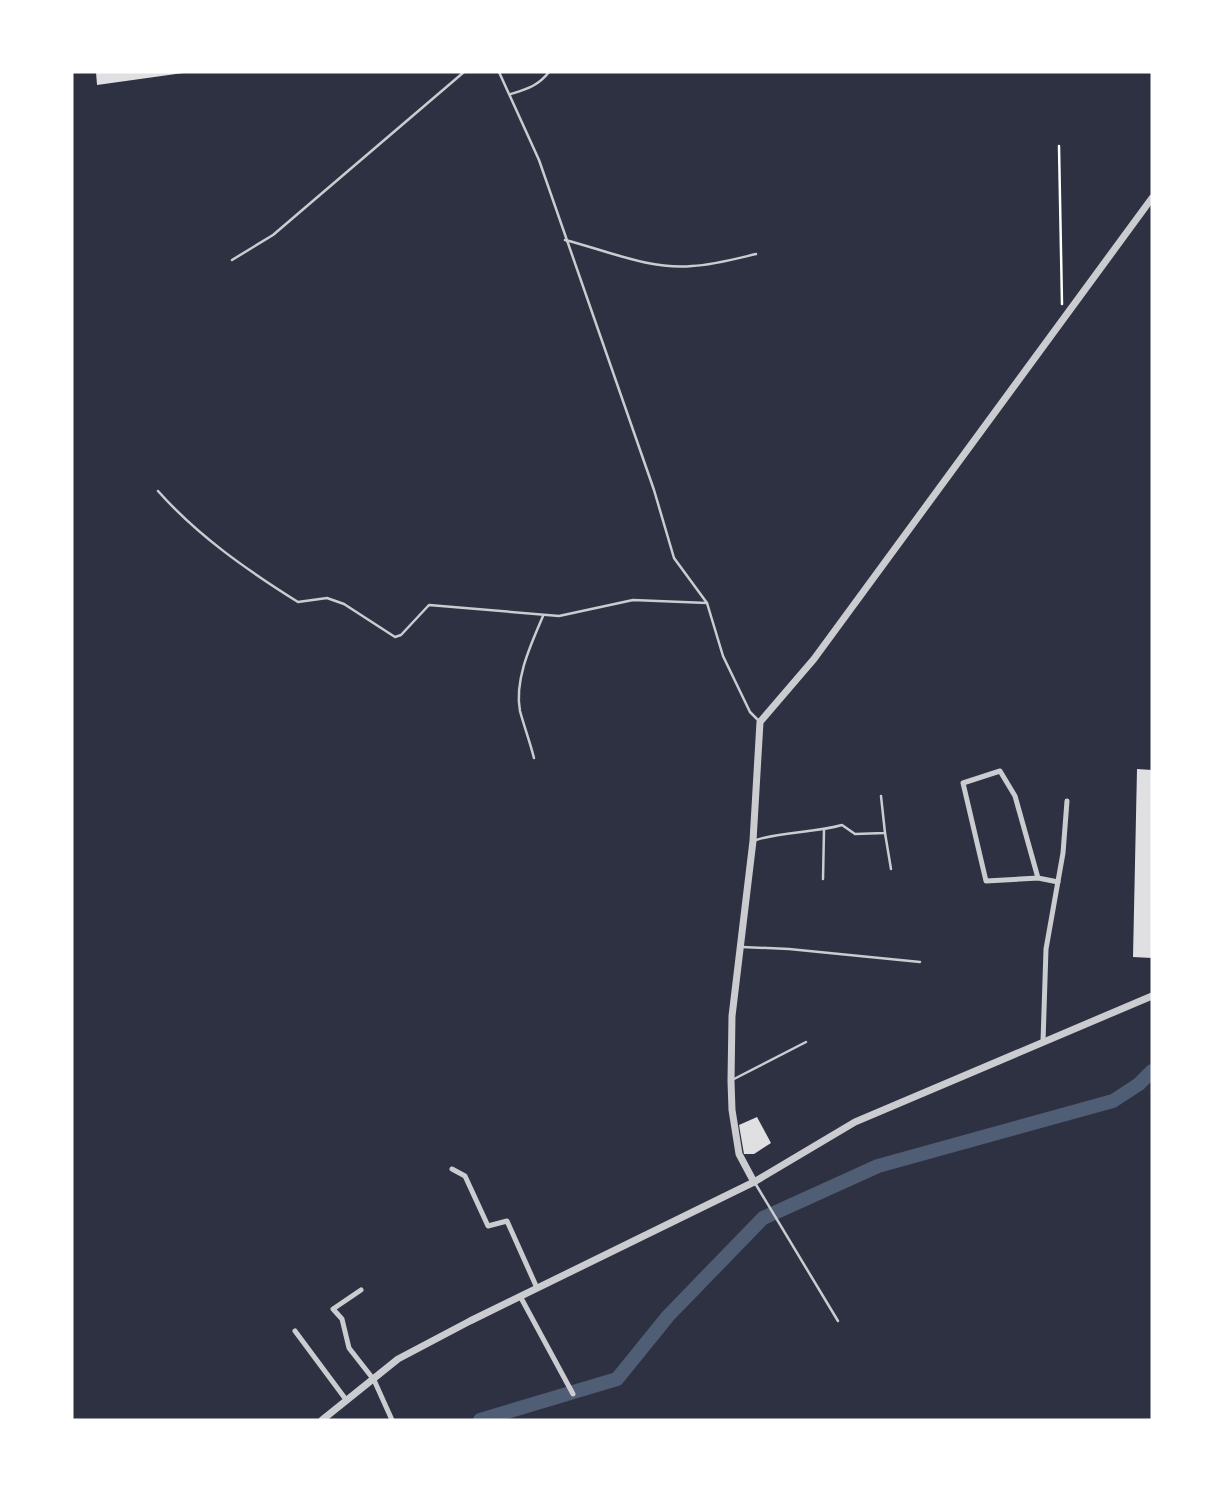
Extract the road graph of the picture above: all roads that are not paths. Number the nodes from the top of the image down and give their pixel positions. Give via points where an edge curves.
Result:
1 (464, 72) edge
2 (499, 72) edge
3 (549, 72) edge
4 (511, 94) junction
5 (1152, 198) edge
6 (565, 240) junction
7 (756, 254) dead end
8 (232, 260) dead end
9 (158, 491) dead end
10 (707, 603) junction
11 (543, 616) junction
12 (760, 722) junction
13 (534, 758) dead end
14 (881, 796) dead end
15 (1067, 801) dead end
16 (824, 830) junction
17 (885, 833) junction
18 (753, 841) junction
19 (891, 869) dead end
20 (1038, 878) junction
21 (823, 879) dead end
22 (1058, 882) junction
23 (742, 947) junction
24 (920, 962) dead end
25 (1152, 996) edge
26 (806, 1042) dead end
27 (1043, 1042) junction
28 (731, 1081) junction
29 (452, 1169) dead end
30 (754, 1182) junction
31 (537, 1288) junction
32 (361, 1290) dead end
33 (520, 1296) junction
34 (838, 1321) dead end
35 (295, 1331) dead end
36 (374, 1380) junction
37 (573, 1394) dead end
38 (347, 1401) junction
39 (391, 1418) edge
40 (322, 1420) edge

1 - 8 lane via 273,235
2 - 4 lane
3 - 4 lane via 531,88
4 - 6 lane
5 - 12 street via 814,659
6 - 7 lane via 671,266 691,267
6 - 10 lane via 674,558
9 - 11 lane via 220,549 299,602 327,598 344,604 395,637 429,605
10 - 11 lane via 633,600
10 - 12 lane via 723,656 750,712
11 - 13 lane via 519,690
12 - 18 street
14 - 17 lane
15 - 22 street
16 - 17 lane via 842,825 855,834
16 - 18 lane via 775,834
16 - 21 lane
17 - 19 lane
18 - 23 street
20 - 20 street via 1016,796 1000,771 963,783 986,881
20 - 22 street
22 - 27 street via 1046,949
23 - 24 lane
23 - 28 street via 732,1016
25 - 27 street
26 - 28 lane
27 - 30 street via 855,1122
28 - 30 street via 739,1154
29 - 31 street via 465,1175 488,1226 507,1221
30 - 31 street
30 - 34 lane
31 - 33 street
32 - 36 street via 333,1309 342,1319 349,1348
33 - 36 street via 398,1359
33 - 37 street
35 - 38 street
36 - 38 street
36 - 39 street
38 - 40 street

